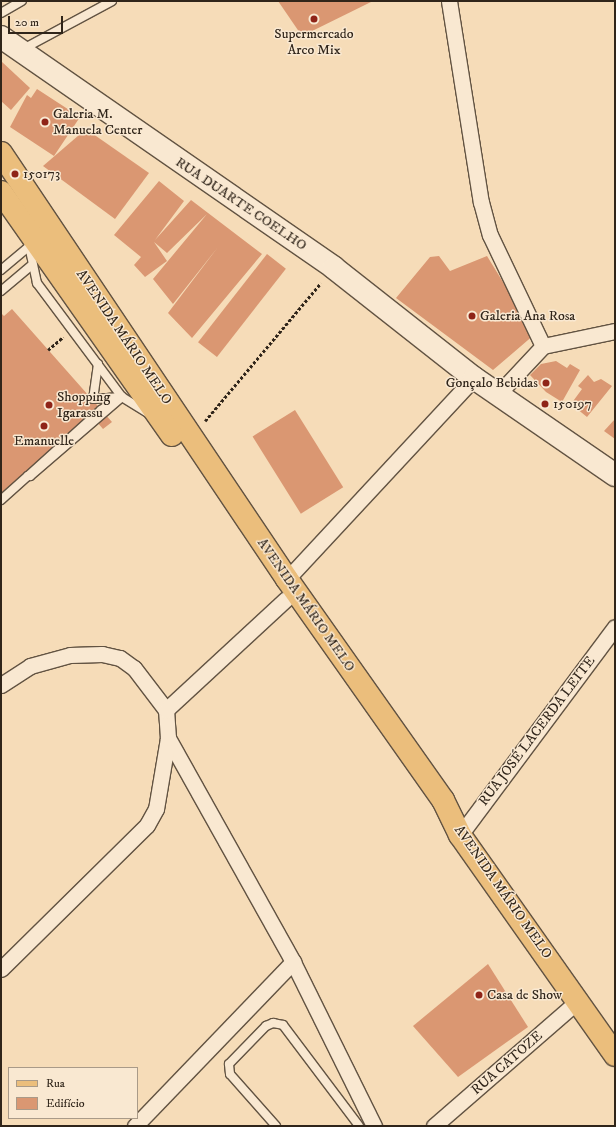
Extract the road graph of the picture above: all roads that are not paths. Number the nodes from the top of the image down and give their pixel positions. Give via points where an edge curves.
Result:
1 (22, 1) edge
2 (112, 1) edge
3 (449, 1) edge
4 (1, 13) edge
5 (1, 37) edge
6 (21, 51) junction
7 (1, 153) edge
8 (1, 192) edge
9 (28, 238) junction
10 (31, 266) junction
11 (1, 270) edge
12 (1, 291) edge
13 (615, 331) edge
14 (543, 346) junction
15 (98, 364) junction
16 (474, 378) junction
17 (499, 393) junction
18 (122, 397) junction
19 (164, 424) junction
20 (615, 475) edge
21 (1, 500) edge
22 (286, 589) junction
23 (615, 627) edge
24 (1, 685) edge
25 (166, 710) junction
26 (168, 738) junction
27 (460, 834) junction
28 (293, 962) junction
29 (1, 969) edge
30 (579, 1000) junction
31 (615, 1055) edge
32 (135, 1126) edge
33 (276, 1126) edge
34 (359, 1126) edge
35 (374, 1126) edge
36 (434, 1126) edge

1 - 4 lane
2 - 6 lane
3 - 14 street via 481,202 490,235
5 - 6 main road, RUA DUARTE COELHO
6 - 16 main road, RUA DUARTE COELHO via 334,268
7 - 22 main road, AVENIDA MÁRIO MELO via 191,437
8 - 9 main road, AVENIDA MÁRIO MELO
9 - 10 lane
9 - 11 lane
9 - 19 main road, AVENIDA MÁRIO MELO
10 - 12 lane
10 - 15 lane via 37,283
13 - 14 street
14 - 17 street
15 - 18 lane
15 - 18 lane via 92,399
16 - 17 main road, RUA DUARTE COELHO
16 - 22 street
17 - 20 main road, RUA DUARTE COELHO
18 - 19 lane
18 - 21 lane via 105,407
19 - 22 main road, AVENIDA MÁRIO MELO
22 - 25 street
22 - 27 main road, AVENIDA MÁRIO MELO via 443,800
23 - 27 street, RUA JOSÉ LACERDA LEITE
24 - 25 street via 30,666 70,655 102,654 120,658 134,668
25 - 26 street
26 - 28 street
26 - 29 street via 156,809 147,825
27 - 30 main road, AVENIDA MÁRIO MELO
28 - 32 street
28 - 35 street
30 - 31 main road, AVENIDA MÁRIO MELO
30 - 36 street, RUA CATOZE
33 - 34 lane via 230,1074 229,1064 266,1026 273,1023 283,1025

